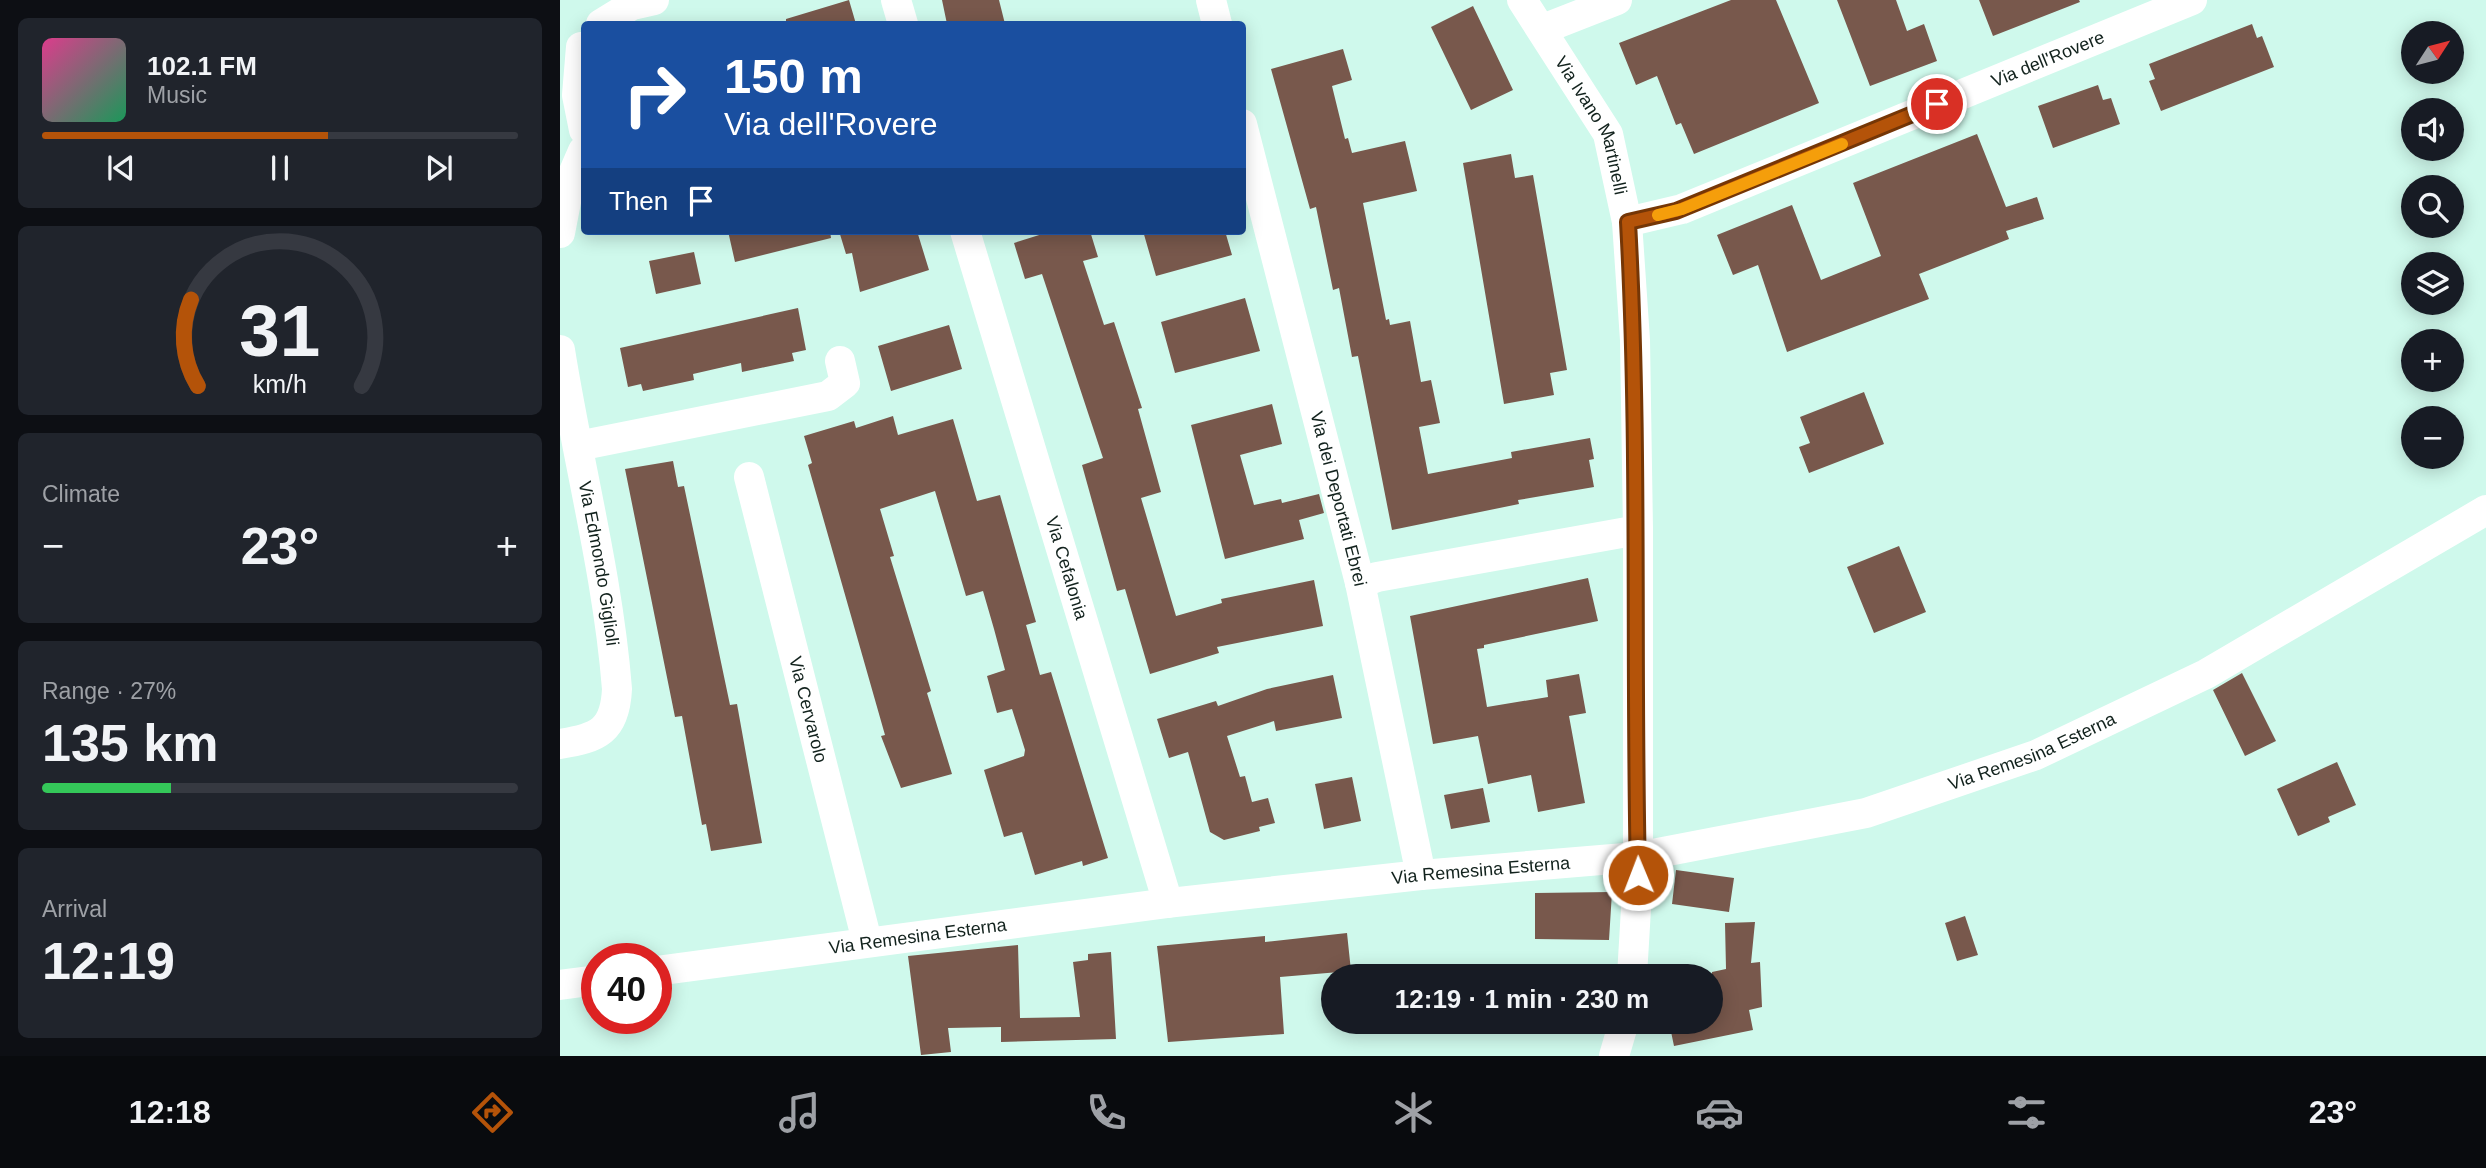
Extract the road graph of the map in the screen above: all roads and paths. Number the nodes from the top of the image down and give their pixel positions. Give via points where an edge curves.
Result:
1 (654, 0) edge
2 (896, 0) edge
3 (1211, 0) edge
4 (1522, 0) edge
5 (1617, 0) edge
6 (2192, 0) edge
7 (606, 21) edge
8 (902, 21) edge
9 (1216, 21) edge
10 (1543, 29) junction
11 (581, 47) edge
12 (581, 62) edge
13 (560, 91) edge
14 (560, 114) edge
15 (1246, 140) edge
16 (579, 145) edge
17 (562, 212) edge
18 (1628, 222) junction
19 (966, 235) edge
20 (560, 351) edge
21 (841, 361) dead end
22 (578, 446) junction
23 (749, 477) dead end
24 (2486, 510) edge
25 (1638, 530) junction
26 (1360, 583) junction
27 (560, 744) edge
28 (1637, 857) junction
29 (1421, 875) junction
30 (1168, 904) junction
31 (867, 941) junction
32 (1633, 964) edge
33 (672, 969) edge
34 (581, 982) edge
35 (560, 985) edge
36 (1620, 1034) edge
37 (1614, 1056) edge

1 - 7 street via 632,5
2 - 8 street
3 - 9 street
4 - 10 street, Via Ivano Martinelli
5 - 10 street
6 - 18 street, Via dell'Rovere via 1682,209
10 - 18 street, Via Ivano Martinelli via 1608,134
11 - 13 street via 571,57
12 - 16 street
14 - 16 street via 574,118
15 - 26 street, Via dei Deportati Ebrei
16 - 17 street
18 - 25 street, Via Ivano Martinelli
19 - 30 street, Via Cefalonia
20 - 22 street, Via Edmondo Giglioli
21 - 22 street via 845,383 828,396
22 - 27 street, Via Edmondo Giglioli via 615,664 616,708 608,725 590,739
23 - 31 street, Via Cervarolo
24 - 28 street, Via Remesina Esterna via 2206,674 2036,755 1866,813
25 - 26 street
25 - 28 street, Via Ivano Martinelli
26 - 29 street, Via dei Deportati Ebrei
28 - 29 street, Via Remesina Esterna
28 - 32 street, Via Ivano Martinelli
29 - 30 street, Via Remesina Esterna
30 - 31 street, Via Remesina Esterna
31 - 33 street, Via Remesina Esterna
34 - 35 street
36 - 37 street

